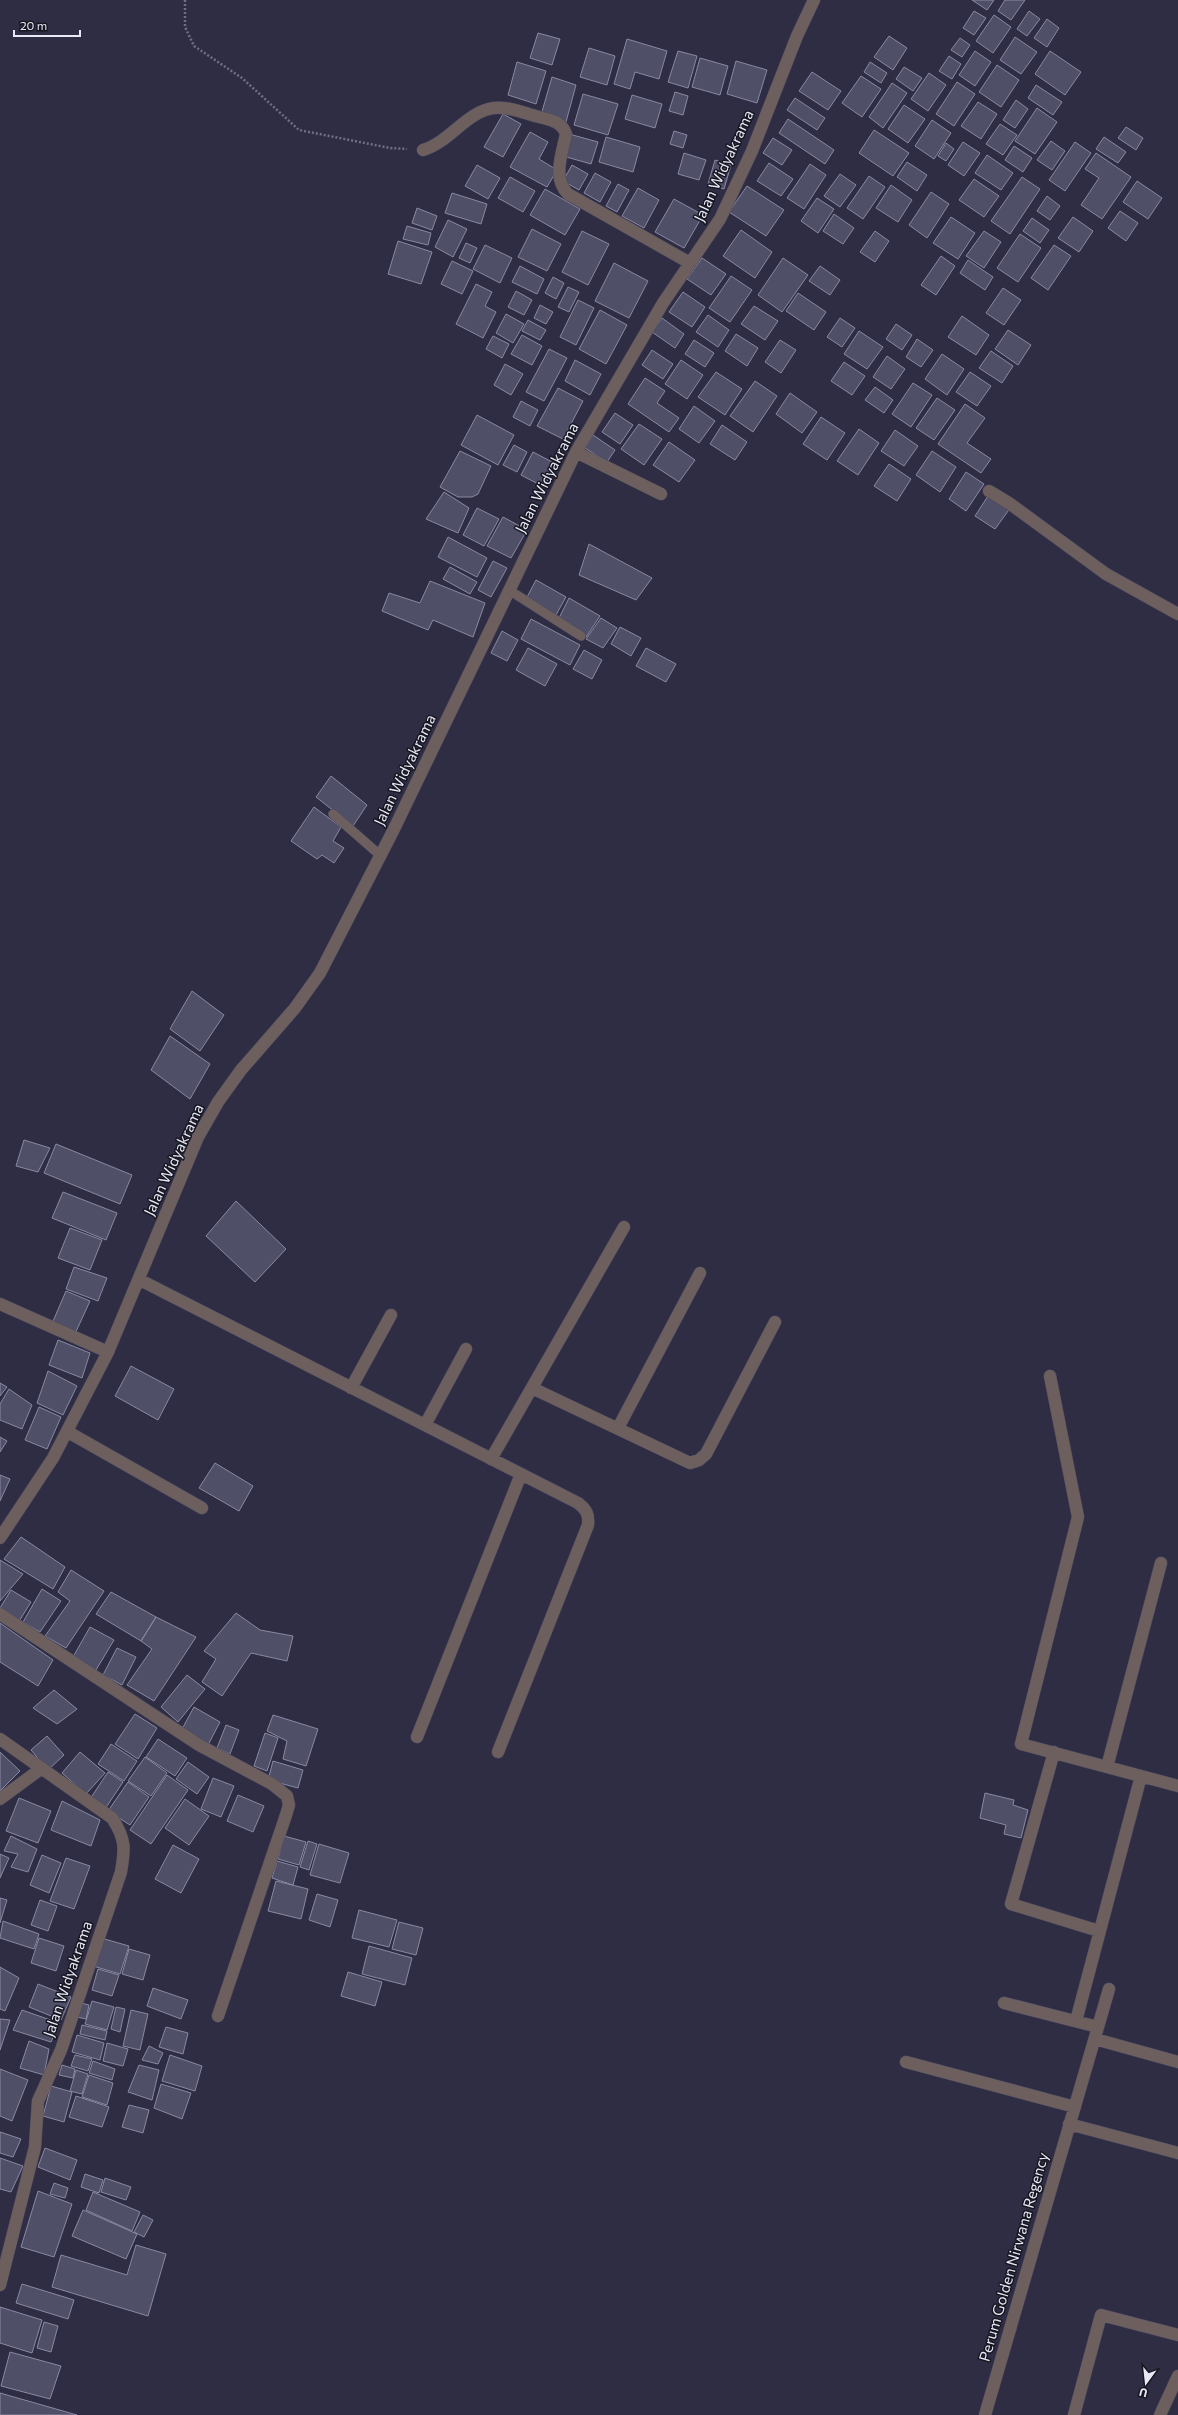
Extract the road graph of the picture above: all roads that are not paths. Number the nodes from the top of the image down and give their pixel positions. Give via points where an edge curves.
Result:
1 (814, 0) edge
2 (423, 150) road end
3 (690, 263) junction
4 (576, 452) junction
5 (989, 491) dead end
6 (661, 494) dead end
7 (509, 590) junction
8 (1178, 614) edge
9 (581, 636) dead end
10 (333, 814) dead end
11 (381, 856) junction
12 (624, 1227) dead end
13 (700, 1273) dead end
14 (140, 1280) junction
15 (0, 1304) edge
16 (390, 1315) dead end
17 (776, 1322) dead end
18 (466, 1350) dead end
19 (108, 1352) junction
20 (1050, 1376) dead end
21 (351, 1388) junction
22 (532, 1388) junction
23 (425, 1425) junction
24 (618, 1428) junction
25 (68, 1432) junction
26 (491, 1459) junction
27 (521, 1474) junction
28 (202, 1508) dead end
29 (0, 1538) edge
30 (1161, 1563) dead end
31 (0, 1614) edge
32 (416, 1737) dead end
33 (0, 1739) edge
34 (498, 1752) dead end
35 (1054, 1752) junction
36 (1107, 1767) junction
37 (42, 1768) junction
38 (1141, 1776) junction
39 (1178, 1786) edge
40 (0, 1799) edge
41 (1099, 1931) junction
42 (1109, 1989) dead end
43 (1004, 2003) dead end
44 (218, 2016) dead end
45 (1076, 2022) junction
46 (1098, 2027) junction
47 (1095, 2039) junction
48 (906, 2062) dead end
49 (1178, 2062) edge
50 (1075, 2107) junction
51 (1069, 2124) junction
52 (1178, 2153) edge
53 (0, 2285) edge
54 (1178, 2335) edge
55 (1178, 2376) edge
56 (985, 2415) edge
57 (1074, 2415) edge
58 (1160, 2415) edge

1 - 3 street, Jalan Widyakrama via 797,36 752,151 720,219
2 - 3 street via 445,140 484,110 504,108 552,120 564,128 566,134 558,177 563,189
3 - 4 street, Jalan Widyakrama via 663,303
4 - 6 street
4 - 7 street, Jalan Widyakrama
5 - 8 street via 1106,574
7 - 9 lane
7 - 11 street, Jalan Widyakrama
10 - 11 lane
11 - 14 street, Jalan Widyakrama via 320,973 296,1008 241,1070 218,1102 195,1144
12 - 22 street
13 - 24 street
14 - 19 street, Jalan Widyakrama
14 - 21 street
15 - 19 street
16 - 21 street
17 - 24 street via 706,1454 700,1460 690,1462
18 - 23 street
19 - 25 street, Jalan Widyakrama
20 - 35 street via 1078,1517 1021,1744
21 - 23 street
22 - 24 street
22 - 26 street
23 - 26 street
25 - 28 street
25 - 29 street, Jalan Widyakrama
26 - 27 street
27 - 32 street
27 - 34 street via 578,1503 586,1509 589,1517 588,1526
30 - 36 street
31 - 44 street via 199,1745 272,1784 287,1796 286,1815
33 - 37 street, Jalan Widyakrama
35 - 36 street
35 - 41 street via 1011,1904
36 - 38 street
37 - 40 street
37 - 53 street, Jalan Widyakrama via 112,1818 121,1832 125,1850 121,1872 61,2050 38,2101 35,2147
38 - 39 street
38 - 41 street
41 - 45 street
42 - 46 street, Perum Golden Nirwana Regency
43 - 45 street
45 - 46 street
46 - 47 street, Perum Golden Nirwana Regency
47 - 49 street
47 - 50 street, Perum Golden Nirwana Regency
48 - 50 street
50 - 51 street, Perum Golden Nirwana Regency
51 - 52 street
51 - 56 street, Perum Golden Nirwana Regency
54 - 57 street via 1101,2315
55 - 58 street

